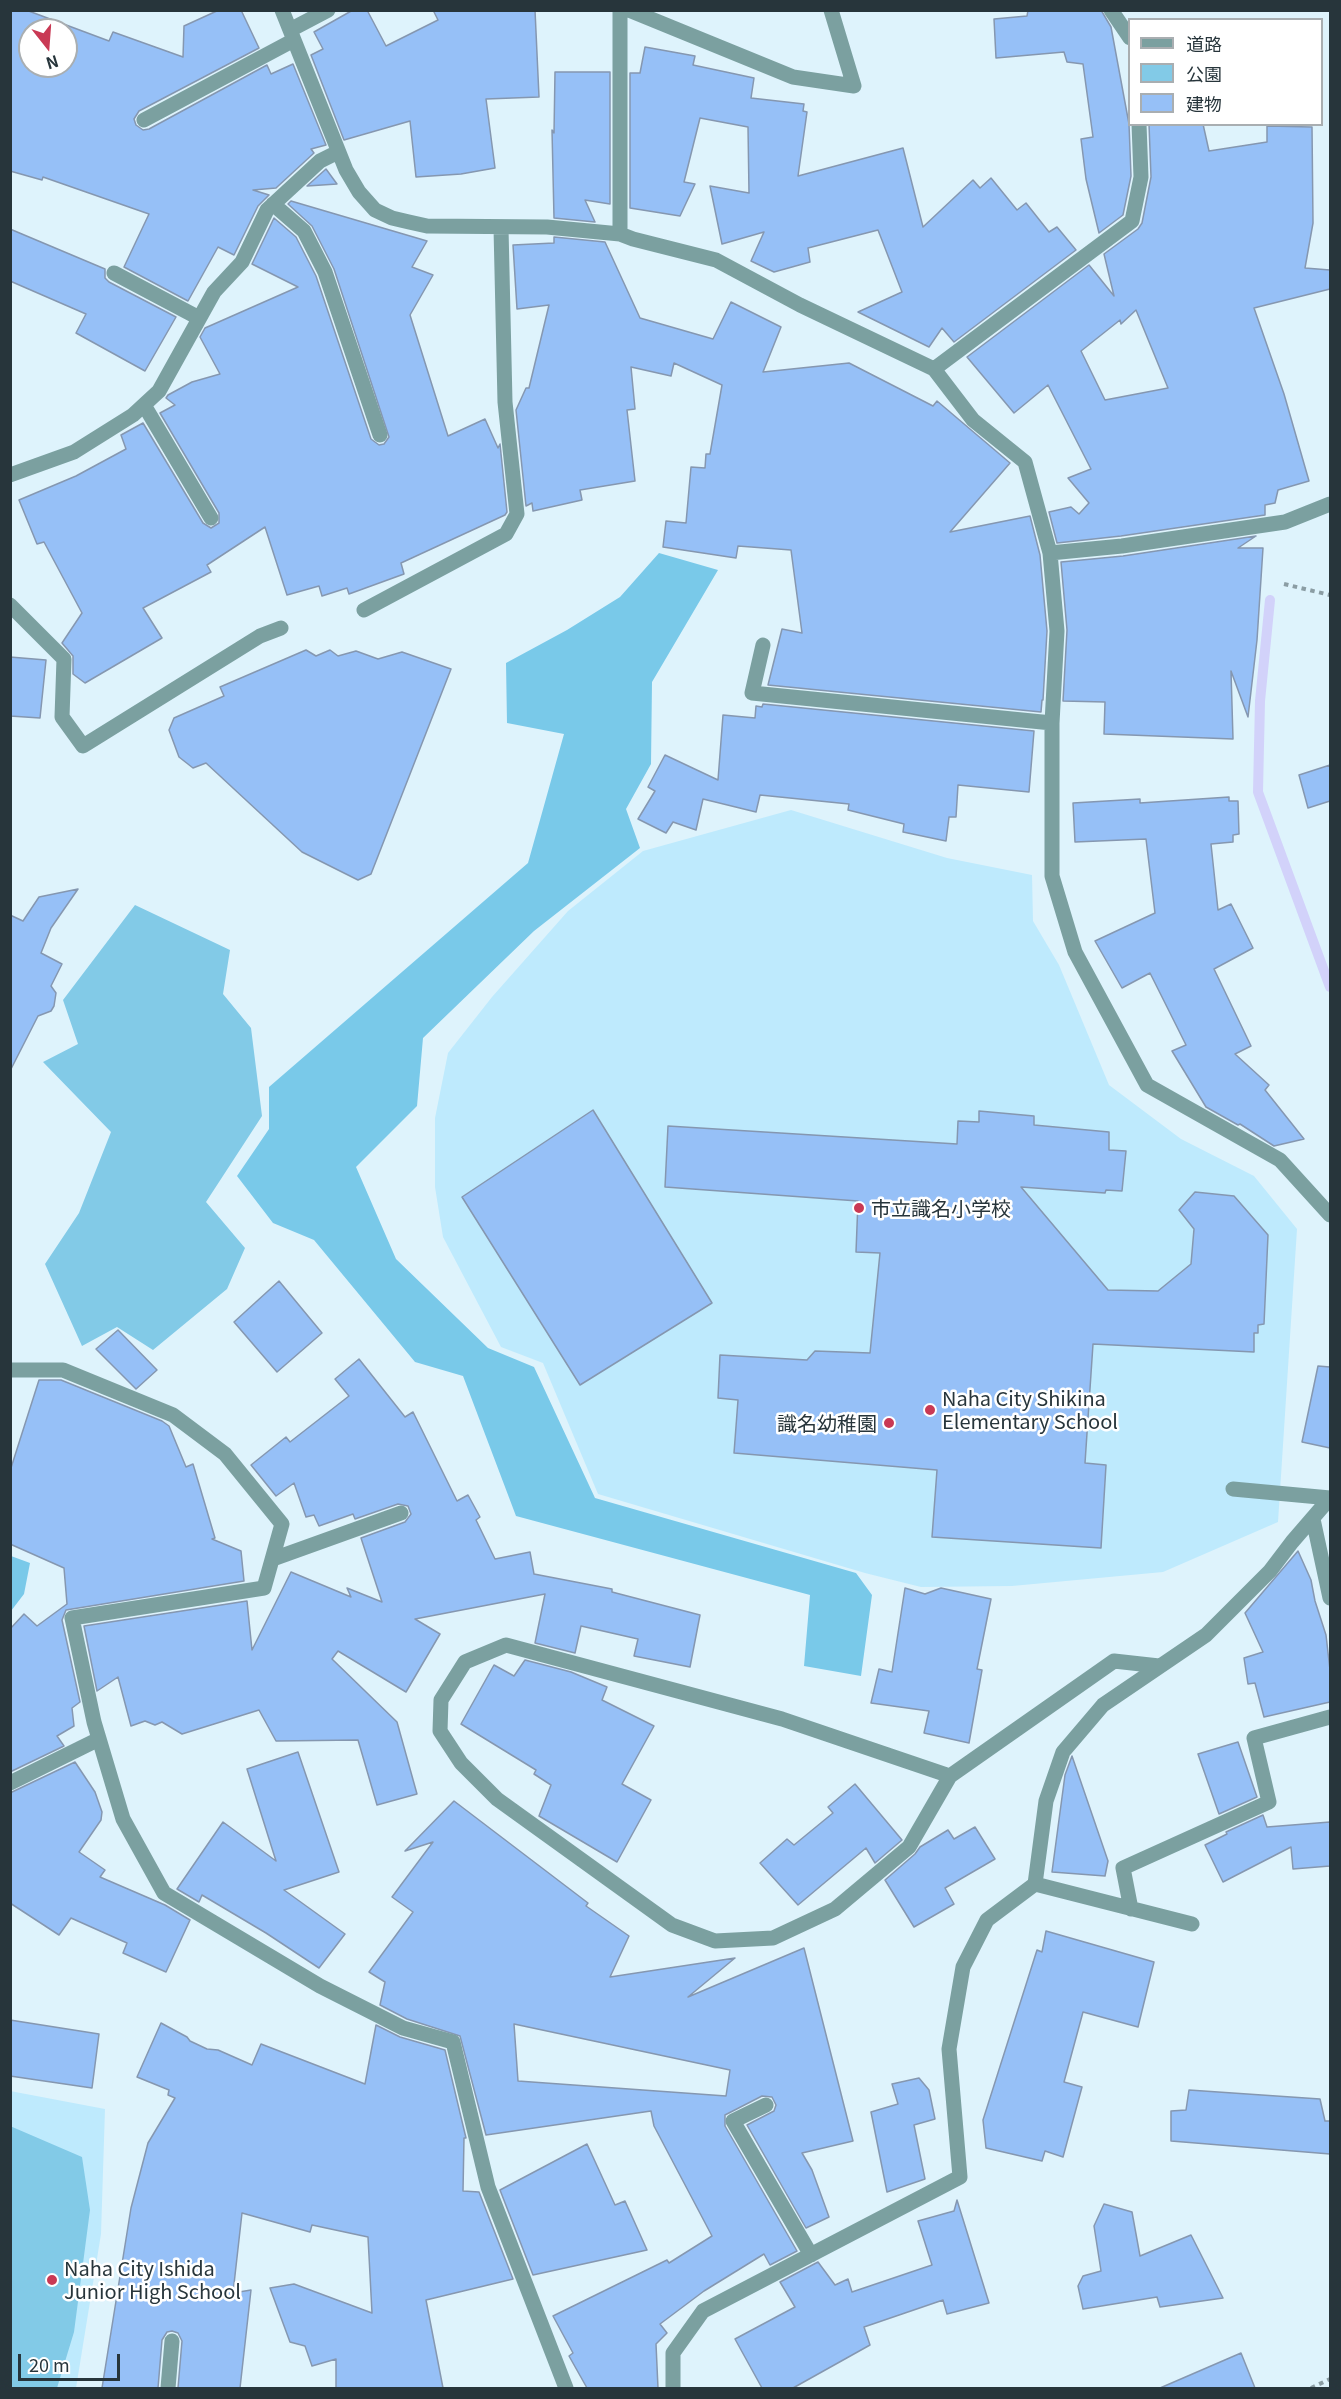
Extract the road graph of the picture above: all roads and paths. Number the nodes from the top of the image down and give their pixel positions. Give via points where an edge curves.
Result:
1 (282, 10) edge
2 (328, 10) edge
3 (620, 10) edge
4 (629, 10) edge
5 (831, 10) edge
6 (1111, 10) edge
7 (292, 35) junction
8 (1128, 35) edge
9 (144, 120) dead end
10 (1139, 126) edge
11 (338, 152) junction
12 (273, 204) junction
13 (501, 228) junction
14 (621, 234) junction
15 (114, 273) dead end
16 (199, 318) junction
17 (934, 369) junction
18 (144, 405) junction
19 (380, 435) dead end
20 (10, 475) edge
21 (1330, 504) edge
22 (211, 518) dead end
23 (1050, 554) junction
24 (1284, 584) dead end
25 (1330, 595) edge
26 (10, 605) edge
27 (364, 610) dead end
28 (280, 628) dead end
29 (763, 645) dead end
30 (1052, 723) junction
31 (1330, 1215) edge
32 (10, 1370) edge
33 (1233, 1489) dead end
34 (1330, 1498) edge
35 (401, 1513) dead end
36 (1313, 1519) junction
37 (273, 1559) junction
38 (1330, 1598) edge
39 (1159, 1666) junction
40 (1330, 1717) edge
41 (99, 1739) junction
42 (950, 1776) junction
43 (10, 1783) edge
44 (1035, 1884) junction
45 (1131, 1908) junction
46 (1192, 1924) dead end
47 (766, 2105) dead end
48 (811, 2254) junction
49 (172, 2341) dead end
50 (1330, 2379) edge
51 (168, 2388) edge
52 (566, 2388) edge
53 (674, 2388) edge
54 (1311, 2388) edge

1 - 7 street
2 - 7 street
3 - 14 street
4 - 5 street via 793,77 854,86
6 - 8 street
7 - 9 street
7 - 11 street
10 - 17 street via 1141,177 1132,221
11 - 12 street via 320,161
11 - 13 street via 359,192 375,210 392,218 427,226
12 - 16 street via 242,262 214,292
12 - 19 street via 304,231 325,272
13 - 14 street via 547,226
13 - 27 street via 505,402 517,514 506,534
14 - 17 street via 716,260
15 - 16 street
16 - 18 street via 159,391
17 - 23 street via 973,420 1025,462
18 - 20 street via 74,452
18 - 22 street
21 - 23 street via 1285,522
23 - 30 street via 1056,631
24 - 25 path
26 - 28 street via 64,659 62,717 83,746 260,636
29 - 30 street via 752,693
30 - 31 street via 1052,876 1075,952 1147,1085 1280,1160
32 - 37 street via 63,1370 173,1415 225,1454 282,1524
33 - 34 street
34 - 36 street
35 - 37 street
36 - 38 street
36 - 39 street via 1270,1572 1206,1635
37 - 41 street via 264,1588 72,1618
39 - 42 street via 1114,1661
39 - 44 street via 1103,1705 1063,1752 1046,1801
40 - 45 street via 1254,1738 1269,1802 1123,1868
41 - 43 street
41 - 52 street via 123,1819 164,1893 320,1986 404,2028 453,2042 488,2187
42 - 42 street via 909,1847 835,1909 773,1938 715,1941 672,1925 497,1799 461,1763 440,1731 441,1700 465,1662 506,1645 782,1719
44 - 45 street
44 - 48 street via 987,1920 963,1966 949,2049 960,2177
45 - 46 street
47 - 48 street via 733,2121
48 - 53 street via 703,2311 673,2353
49 - 51 street
50 - 54 path

